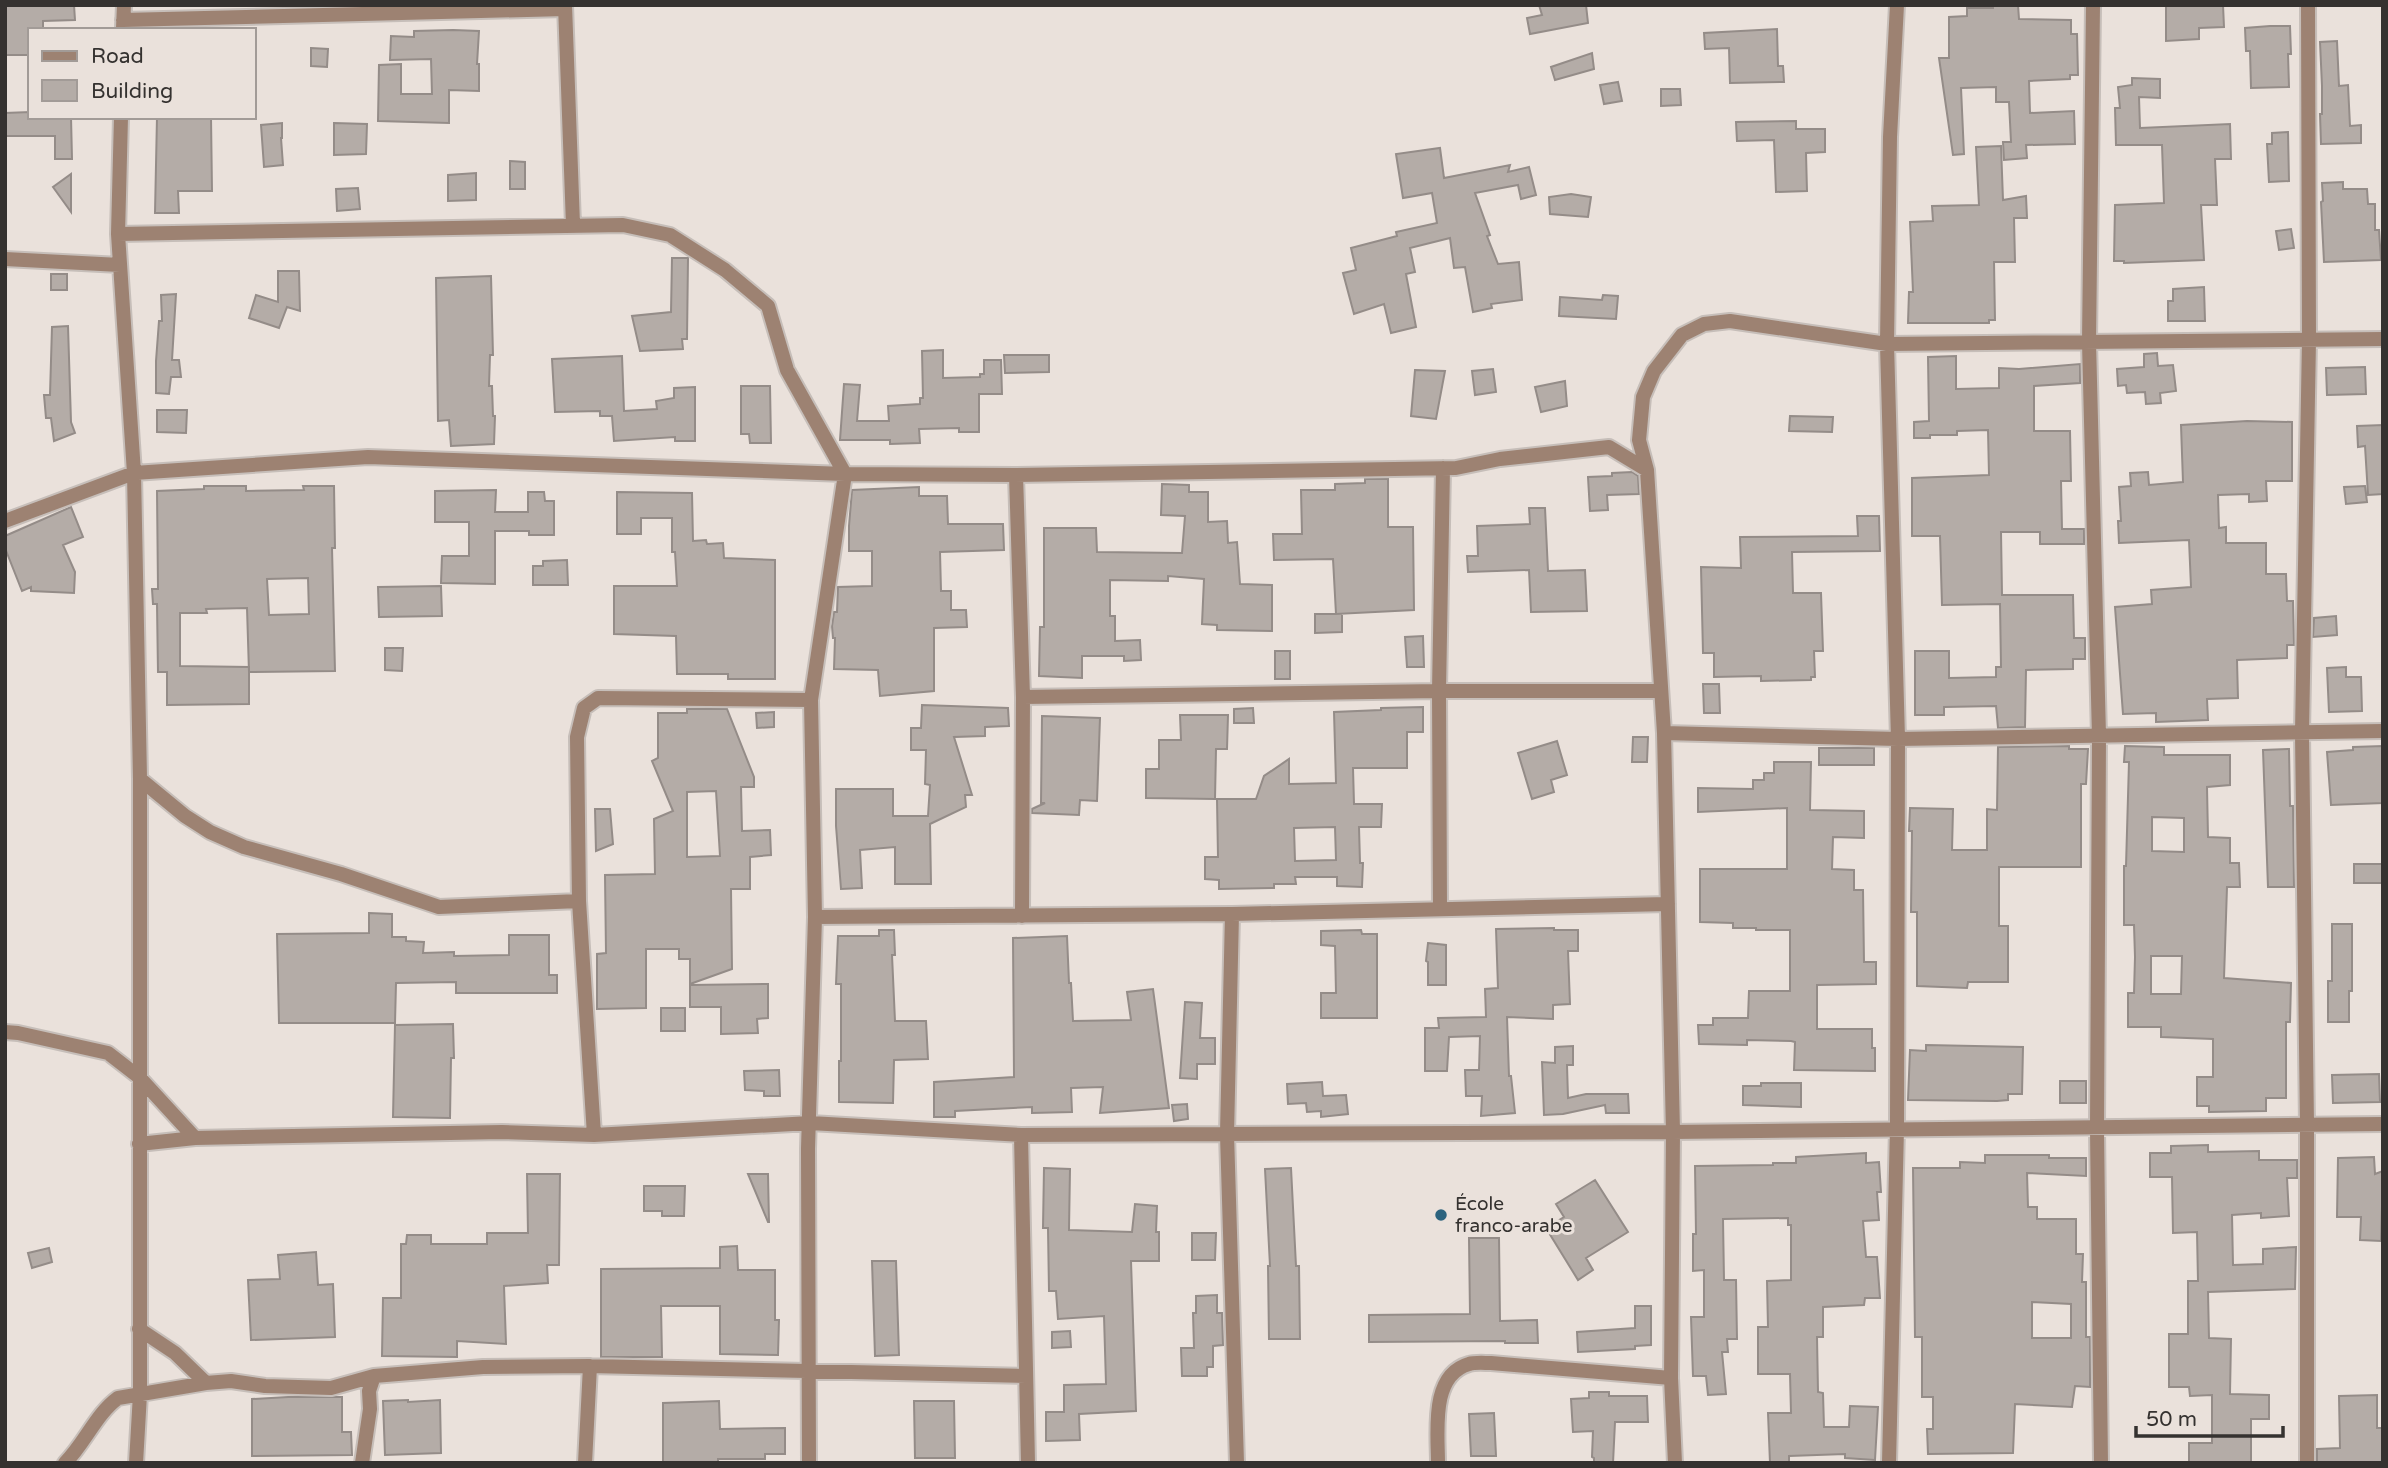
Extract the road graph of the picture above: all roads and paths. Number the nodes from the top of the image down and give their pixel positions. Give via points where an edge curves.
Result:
1 (1897, 5) edge
2 (2093, 5) edge
3 (2308, 5) edge
4 (565, 7) edge
5 (123, 18) edge
6 (121, 119) edge
7 (573, 225) junction
8 (118, 234) junction
9 (5, 260) edge
10 (120, 265) junction
11 (2383, 338) edge
12 (2309, 340) junction
13 (2090, 342) junction
14 (1888, 344) junction
15 (1443, 468) junction
16 (1647, 470) junction
17 (134, 473) junction
18 (845, 474) junction
19 (1016, 475) junction
20 (5, 521) edge
21 (1439, 691) junction
22 (1661, 691) junction
23 (1023, 697) junction
24 (811, 700) junction
25 (2383, 731) edge
26 (1664, 733) junction
27 (2302, 733) junction
28 (2099, 736) junction
29 (1898, 738) junction
30 (140, 779) junction
31 (579, 901) junction
32 (1668, 904) junction
33 (1440, 909) junction
34 (1232, 914) junction
35 (1022, 916) junction
36 (815, 917) junction
37 (5, 1032) edge
38 (139, 1077) junction
39 (810, 1124) junction
40 (2383, 1124) edge
41 (2307, 1125) junction
42 (1897, 1128) junction
43 (2097, 1129) junction
44 (1673, 1132) junction
45 (1227, 1134) junction
46 (594, 1135) junction
47 (1021, 1135) junction
48 (195, 1138) junction
49 (139, 1144) junction
50 (139, 1329) junction
51 (590, 1366) junction
52 (808, 1371) junction
53 (374, 1376) junction
54 (1026, 1376) junction
55 (1671, 1378) junction
56 (206, 1383) junction
57 (139, 1394) junction
58 (65, 1463) edge
59 (136, 1463) edge
60 (362, 1463) edge
61 (585, 1463) edge
62 (809, 1463) edge
63 (1028, 1463) edge
64 (1237, 1463) edge
65 (1438, 1463) edge
66 (1675, 1463) edge
67 (1889, 1463) edge
68 (2101, 1463) edge
69 (2307, 1463) edge

1 - 14 street
2 - 13 street
3 - 12 street
4 - 5 street
4 - 7 street
6 - 8 street
7 - 8 street
7 - 18 street via 623,225 670,235 725,270 768,306 786,370
8 - 10 street
9 - 10 street
10 - 17 street
11 - 12 street
12 - 13 street
12 - 27 street
13 - 14 street
13 - 28 street
14 - 16 street via 1730,321 1704,324 1682,335 1654,371 1643,397 1639,440
14 - 29 street
15 - 16 street via 1609,447
15 - 19 street
15 - 21 street
16 - 22 street
17 - 18 street via 368,457
17 - 20 street
17 - 30 street
18 - 19 street
18 - 24 street
19 - 23 street
21 - 22 street
21 - 23 street
21 - 33 street
22 - 26 street
23 - 35 street
24 - 31 street via 598,698 584,708 577,737
24 - 36 street
25 - 27 street
26 - 29 street
26 - 32 street
27 - 28 street
27 - 41 street
28 - 29 street
28 - 43 street
29 - 42 street
30 - 31 street via 185,816 244,847 439,907
30 - 38 street
31 - 46 street
32 - 33 street
32 - 44 street
33 - 34 street
34 - 35 street
34 - 45 street
35 - 36 street
36 - 39 street
37 - 38 street via 108,1053
38 - 48 street
38 - 49 street
39 - 46 street
39 - 47 street
39 - 52 street
40 - 41 street
41 - 43 street
41 - 69 street
42 - 43 street
42 - 44 street
42 - 67 street
43 - 68 street
44 - 45 street
44 - 55 street
45 - 47 street
45 - 64 street
46 - 48 street via 502,1132
47 - 54 street
48 - 49 street
49 - 50 street
50 - 56 street via 175,1353
50 - 57 street
51 - 52 street
51 - 53 street via 483,1367
51 - 61 street
52 - 54 street
52 - 62 street
53 - 56 street via 331,1388
53 - 60 street
54 - 63 street
55 - 65 street via 1469,1364 1452,1372 1442,1392
55 - 66 street
56 - 57 street
57 - 58 street via 106,1406
57 - 59 street

